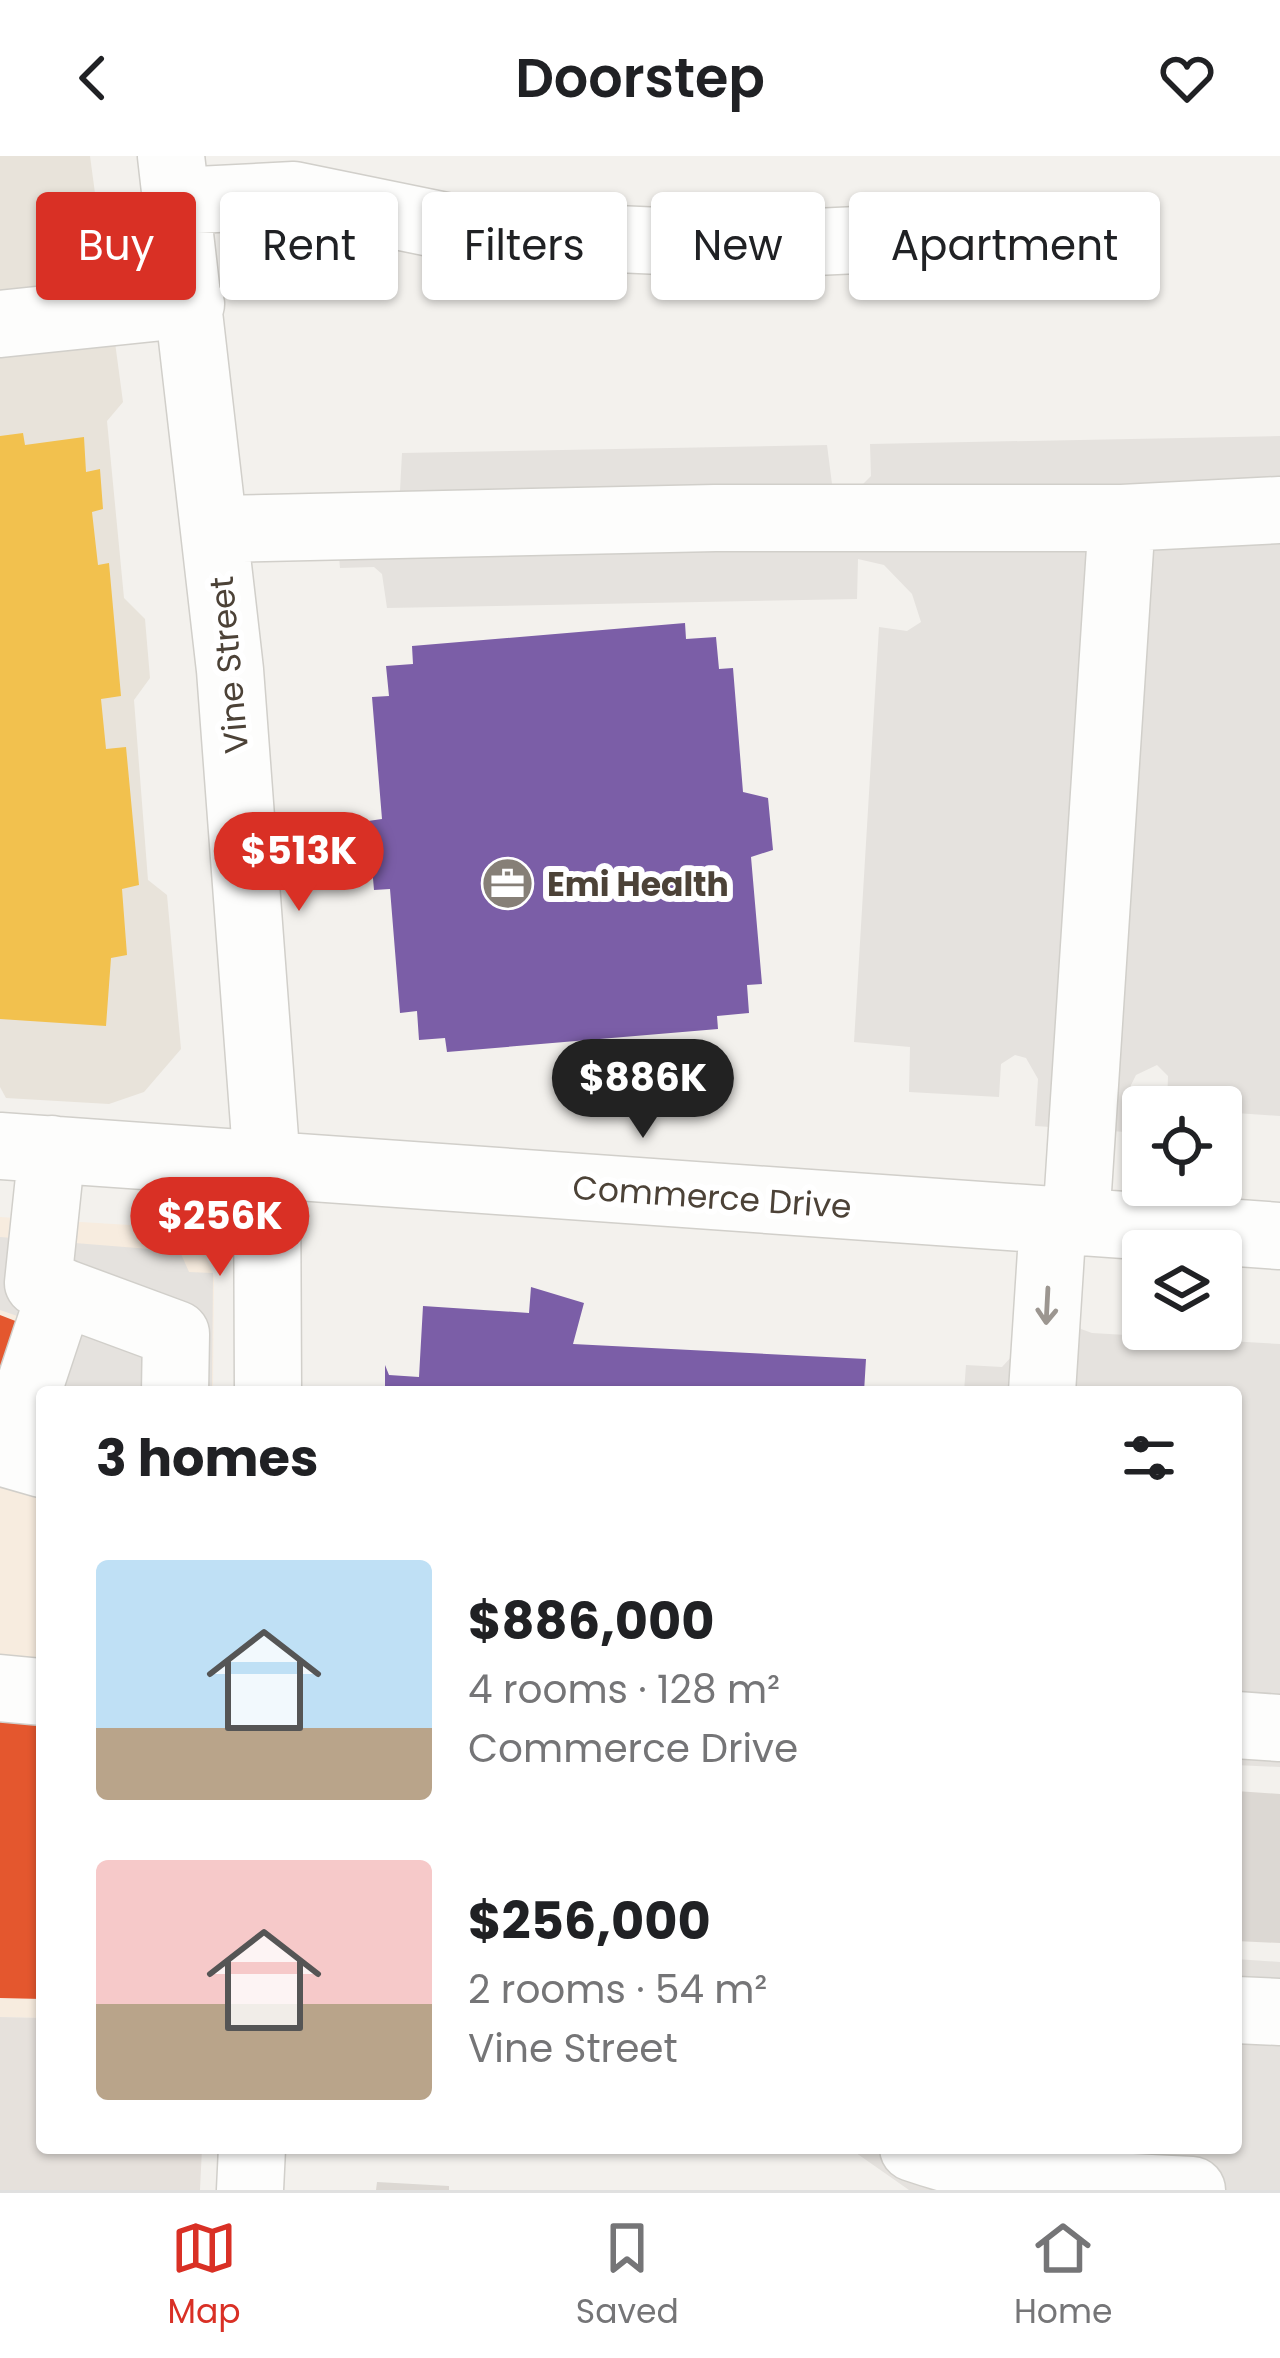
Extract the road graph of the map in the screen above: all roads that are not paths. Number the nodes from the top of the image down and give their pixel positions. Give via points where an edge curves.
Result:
1 (174, 178) edge
2 (849, 239) edge
3 (191, 304) junction
4 (0, 324) edge
5 (1280, 510) edge
6 (1122, 518) junction
7 (217, 530) junction
8 (26, 1148) edge
9 (267, 1166) junction
10 (1065, 1221) junction
11 (1280, 1236) edge
12 (61, 1292) junction
13 (176, 1386) edge
14 (268, 1386) edge
15 (1043, 1386) edge
16 (36, 1462) edge
17 (0, 1688) edge
18 (36, 1691) edge
19 (1242, 1725) edge
20 (1280, 1728) edge
21 (1242, 2010) edge
22 (1280, 2012) edge
23 (252, 2154) edge
24 (931, 2154) edge
25 (250, 2190) edge
26 (1192, 2190) edge

1 - 2 street via 480,233 753,244
1 - 3 street, Vine Street
3 - 4 street
3 - 7 street, Vine Street
5 - 6 street
6 - 7 street
6 - 10 street
7 - 9 street, Vine Street
8 - 9 street, Commerce Drive
8 - 12 street via 38,1282
9 - 10 street, Commerce Drive
9 - 14 street, Vine Street
10 - 11 street, Commerce Drive
10 -> 15 street
12 - 13 street via 176,1334
12 - 16 street via 7,1454
17 - 18 street
19 - 20 street
21 - 22 street
23 - 25 street
24 - 26 street via 1058,2184

